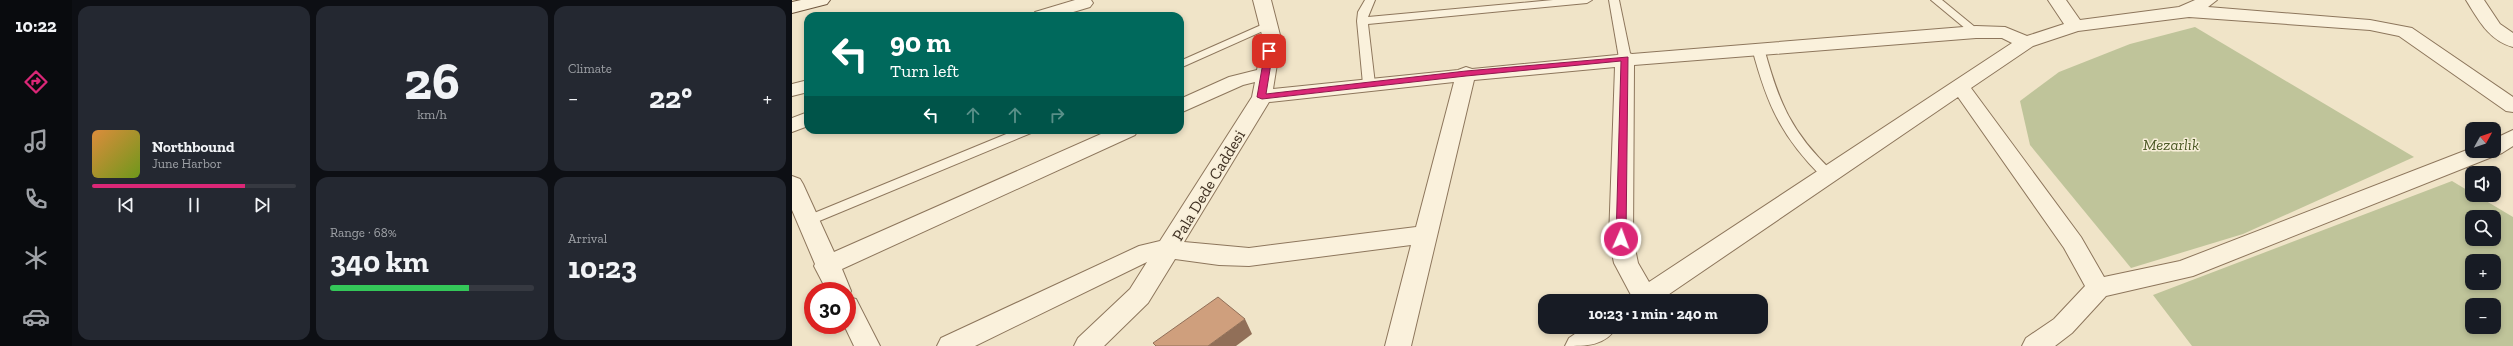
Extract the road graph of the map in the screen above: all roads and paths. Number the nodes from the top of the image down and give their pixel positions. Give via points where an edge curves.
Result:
1 (821, 0) edge
2 (1262, 0) edge
3 (1370, 0) edge
4 (1587, 0) edge
5 (1614, 0) edge
6 (1936, 0) edge
7 (2057, 0) edge
8 (2208, 0) edge
9 (2475, 0) edge
10 (1086, 2) edge
11 (2186, 6) edge
12 (792, 8) edge
13 (1054, 12) edge
14 (1075, 12) edge
15 (1362, 21) junction
16 (1268, 25) junction
17 (2075, 26) junction
18 (1976, 32) junction
19 (2513, 41) edge
20 (2026, 42) junction
21 (1758, 48) junction
22 (1625, 58) junction
23 (1184, 63) edge
24 (1466, 73) junction
25 (1264, 74) junction
26 (1368, 84) junction
27 (1960, 86) junction
28 (804, 87) edge
29 (792, 90) edge
30 (1262, 97) junction
31 (1184, 105) edge
32 (2513, 106) edge
33 (804, 121) edge
34 (792, 126) edge
35 (1017, 134) edge
36 (1119, 134) edge
37 (2513, 137) edge
38 (2501, 144) edge
39 (2467, 158) edge
40 (1828, 175) junction
41 (792, 184) edge
42 (800, 224) edge
43 (1427, 234) junction
44 (1169, 249) junction
45 (826, 266) junction
46 (834, 282) edge
47 (2098, 288) junction
48 (1640, 294) edge
49 (1650, 294) edge
50 (856, 324) edge
51 (1594, 334) edge
52 (867, 346) edge
53 (950, 346) edge
54 (1087, 346) edge
55 (1398, 346) edge
56 (1578, 346) edge
57 (2035, 346) edge

1 - 12 street
2 - 16 street, Pala Dede Caddesi
3 - 15 lane via 1363,12
4 - 15 lane
5 - 22 lane
6 - 18 lane
7 - 17 street
8 - 11 street
9 - 19 street via 2493,28
10 - 13 street
10 - 14 street
11 - 17 street
11 - 32 street via 2370,25 2405,32
15 - 26 lane
16 - 23 lane
16 - 25 street, Pala Dede Caddesi via 1272,39
17 - 20 street
18 - 20 street via 2006,33
18 - 21 street
20 - 27 street
21 - 22 street
21 - 40 lane via 1770,93 1782,121 1797,143
22 - 24 street
22 - 48 street via 1621,239 1626,263
24 - 26 street
24 - 43 street
25 - 30 street, Pala Dede Caddesi
25 - 31 street via 1236,82
26 - 30 street
27 - 40 street
27 - 47 street via 2073,243
28 - 29 street
30 - 44 street, Pala Dede Caddesi
33 - 34 street
35 - 42 lane
36 - 45 street
37 - 38 street
39 - 47 street via 2184,269
40 - 49 street
41 - 42 street
42 - 45 street
43 - 44 street via 1249,256 1219,256
43 - 55 street
44 - 53 street via 1139,254
44 - 54 street, Pala Dede Caddesi via 1140,296
45 - 46 street
47 - 57 street via 2063,326
50 - 52 street
51 - 56 street

